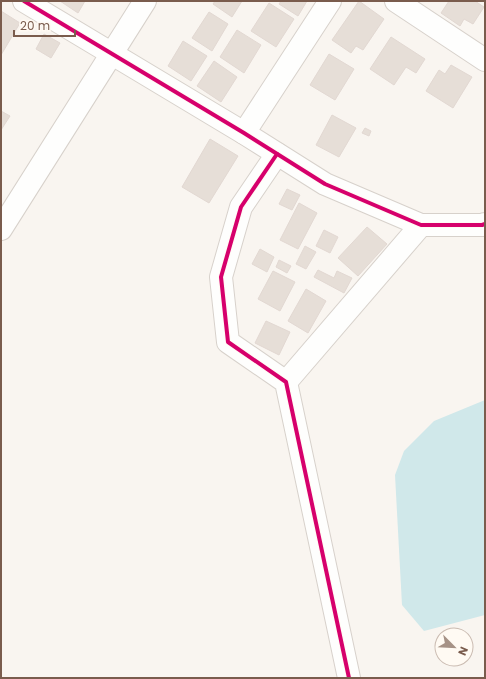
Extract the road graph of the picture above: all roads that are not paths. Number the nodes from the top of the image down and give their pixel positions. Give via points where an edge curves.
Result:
1 (24, 1) edge
2 (145, 1) edge
3 (330, 1) edge
4 (396, 1) edge
5 (482, 51) edge
6 (112, 54) junction
7 (244, 133) junction
8 (277, 154) junction
9 (485, 224) edge
10 (421, 225) junction
11 (1, 230) edge
12 (286, 382) junction
13 (349, 678) edge

1 - 6 street
2 - 6 street
3 - 7 street
4 - 5 street
6 - 7 street
6 - 11 street
7 - 8 street
8 - 10 street via 325,184
8 - 12 street via 241,207 221,277 228,342
9 - 10 street
10 - 12 street
12 - 13 street

